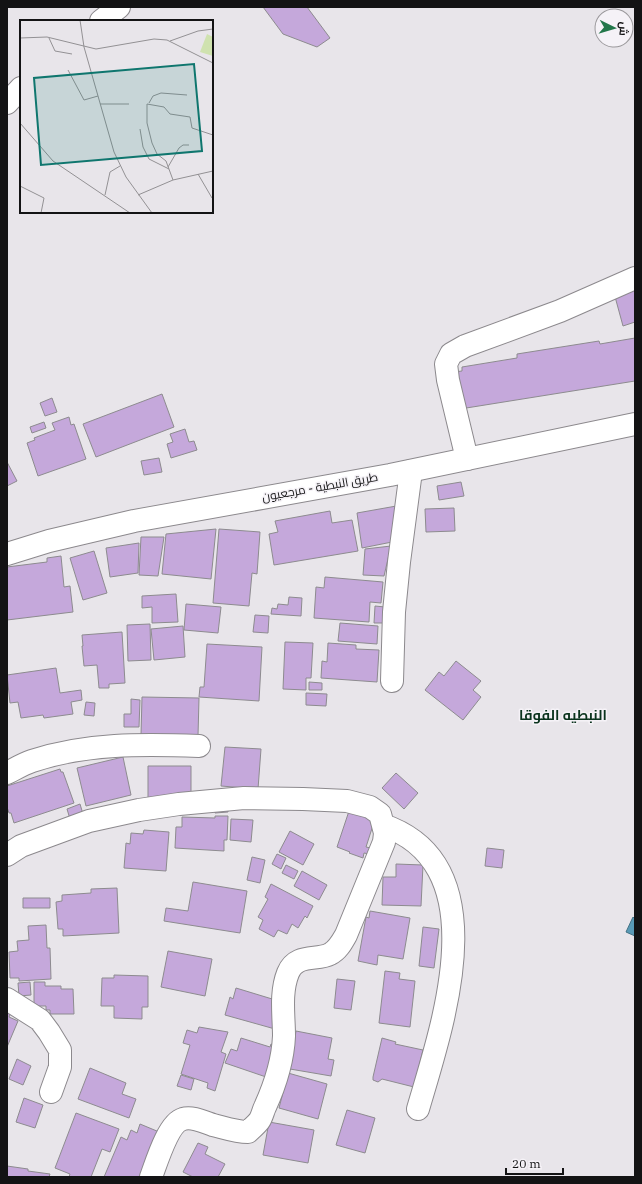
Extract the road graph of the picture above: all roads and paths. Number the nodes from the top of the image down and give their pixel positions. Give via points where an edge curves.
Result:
1 (119, 7) edge
2 (102, 20) edge
3 (20, 89) edge
4 (7, 103) edge
5 (635, 278) edge
6 (635, 424) edge
7 (467, 459) junction
8 (411, 471) junction
9 (7, 554) edge
10 (392, 681) dead end
11 (199, 746) dead end
12 (7, 773) edge
13 (383, 825) junction
14 (7, 855) edge
15 (7, 999) edge
16 (51, 1092) dead end
17 (418, 1109) dead end
18 (151, 1177) edge

1 - 2 street
3 - 4 street
5 - 7 street via 560,311 465,346 451,354 446,364 448,380
6 - 7 street, طريق النبطية - مرجعيون
7 - 8 street, طريق النبطية - مرجعيون
8 - 9 street, طريق النبطية - مرجعيون via 134,521 49,541
8 - 10 street via 394,612
11 - 12 street via 105,746 31,762
13 - 14 street via 380,814 370,807 347,801 244,798 178,804 89,821 21,846
13 - 17 street via 408,838 425,851 435,864 445,884 452,920 452,971 436,1046
13 - 18 street via 384,842 340,946 326,956 297,962 289,971 284,992 282,1053 260,1121 248,1132 237,1132 192,1119 182,1119 168,1135
15 - 16 street via 40,1020 60,1050 60,1067

